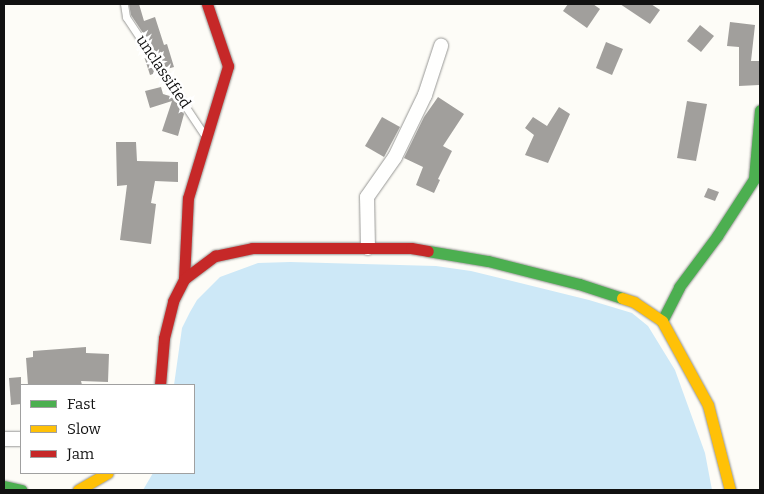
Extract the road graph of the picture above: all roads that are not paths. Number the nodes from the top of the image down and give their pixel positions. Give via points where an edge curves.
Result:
1 (124, 4) edge
2 (207, 4) edge
3 (441, 46) dead end
4 (760, 110) edge
5 (206, 138) junction
6 (368, 248) junction
7 (184, 279) junction
8 (662, 321) junction
9 (160, 384) edge
10 (20, 439) edge
11 (4, 440) edge
12 (105, 474) edge
13 (4, 486) edge
14 (22, 490) edge
15 (78, 490) edge
16 (730, 490) edge

1 - 5 lane, unclassified via 126,17
2 - 5 main road via 228,66
3 - 6 street via 425,95 395,157 367,197
4 - 8 main road via 754,179 679,287
5 - 7 main road via 188,198
6 - 7 main road via 252,248 215,256
6 - 8 main road via 411,248 488,261 634,302
7 - 9 main road via 173,302 164,338
8 - 16 main road via 708,405
10 - 11 street
12 - 15 main road
13 - 14 main road

